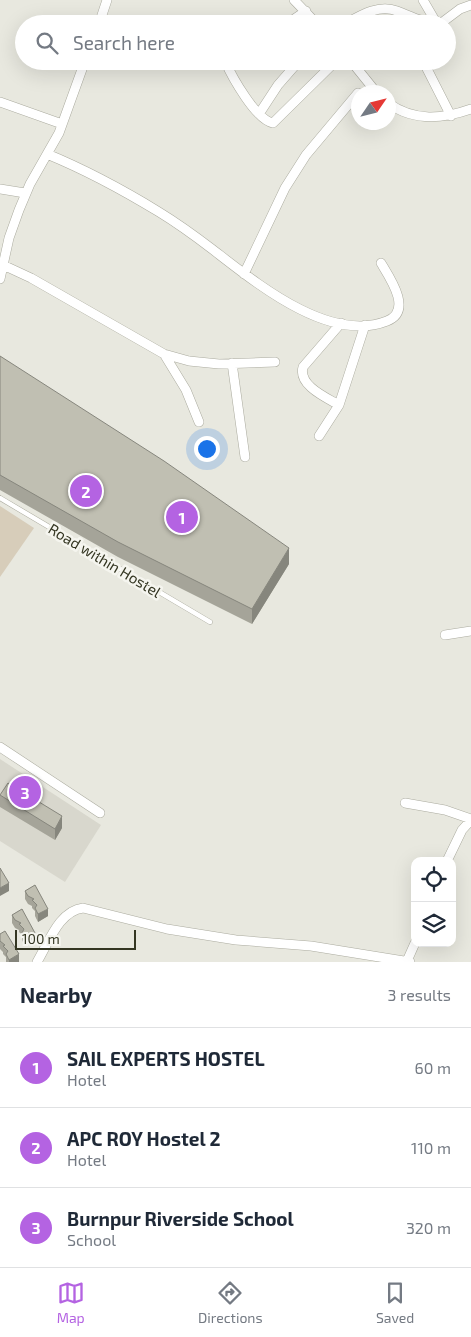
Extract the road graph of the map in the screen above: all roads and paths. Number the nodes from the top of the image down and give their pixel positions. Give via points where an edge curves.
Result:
1 (107, 0) edge
2 (294, 0) edge
3 (423, 0) edge
4 (471, 5) edge
5 (306, 11) junction
6 (102, 15) edge
7 (300, 15) edge
8 (309, 15) edge
9 (362, 15) edge
10 (407, 15) edge
11 (432, 15) edge
12 (450, 15) edge
13 (82, 70) edge
14 (233, 70) edge
15 (291, 70) edge
16 (327, 70) edge
17 (358, 70) edge
18 (428, 70) edge
19 (368, 83) edge
20 (0, 102) edge
21 (351, 103) edge
22 (396, 108) edge
23 (471, 109) edge
24 (259, 114) junction
25 (451, 116) junction
26 (62, 124) junction
27 (47, 154) junction
28 (1, 190) edge
29 (25, 193) junction
30 (381, 263) dead end
31 (3, 265) junction
32 (244, 274) junction
33 (0, 279) edge
34 (341, 324) junction
35 (364, 325) junction
36 (164, 354) junction
37 (275, 362) dead end
38 (232, 363) junction
39 (338, 405) junction
40 (199, 422) dead end
41 (319, 436) dead end
42 (245, 457) dead end
43 (0, 498) edge
44 (210, 622) dead end
45 (471, 631) edge
46 (445, 635) dead end
47 (0, 747) edge
48 (405, 802) dead end
49 (100, 812) dead end
50 (471, 819) edge
51 (450, 857) edge
52 (414, 947) edge
53 (37, 962) edge
54 (408, 962) edge

1 - 6 street
2 - 5 street
3 - 11 street
4 - 12 street
5 - 7 street
5 - 8 street
9 - 10 street via 384,9
13 - 26 street
14 - 24 street
15 - 24 street
16 - 24 street via 276,123 268,122
17 - 19 street
18 - 25 street
20 - 26 street
21 - 32 street via 306,156 285,188
22 - 25 street via 425,118
23 - 25 street
26 - 27 street
27 - 29 street
27 - 32 street via 78,167 159,212
28 - 29 street
29 - 31 street
30 - 35 street via 393,283 399,311 394,319
31 - 33 street
31 - 36 street
32 - 34 street via 300,309
34 - 35 street
34 - 39 street via 301,374 304,381
35 - 39 street
36 - 38 street via 189,361
36 - 40 street via 186,390
37 - 38 street
38 - 42 street
39 - 41 street
43 - 44 lane, Road within Hostel
45 - 46 street
47 - 49 street
48 - 50 street
50 - 51 street via 462,830
52 - 54 street
53 - 54 street via 65,915 76,908 83,908 166,929 236,940 310,946

